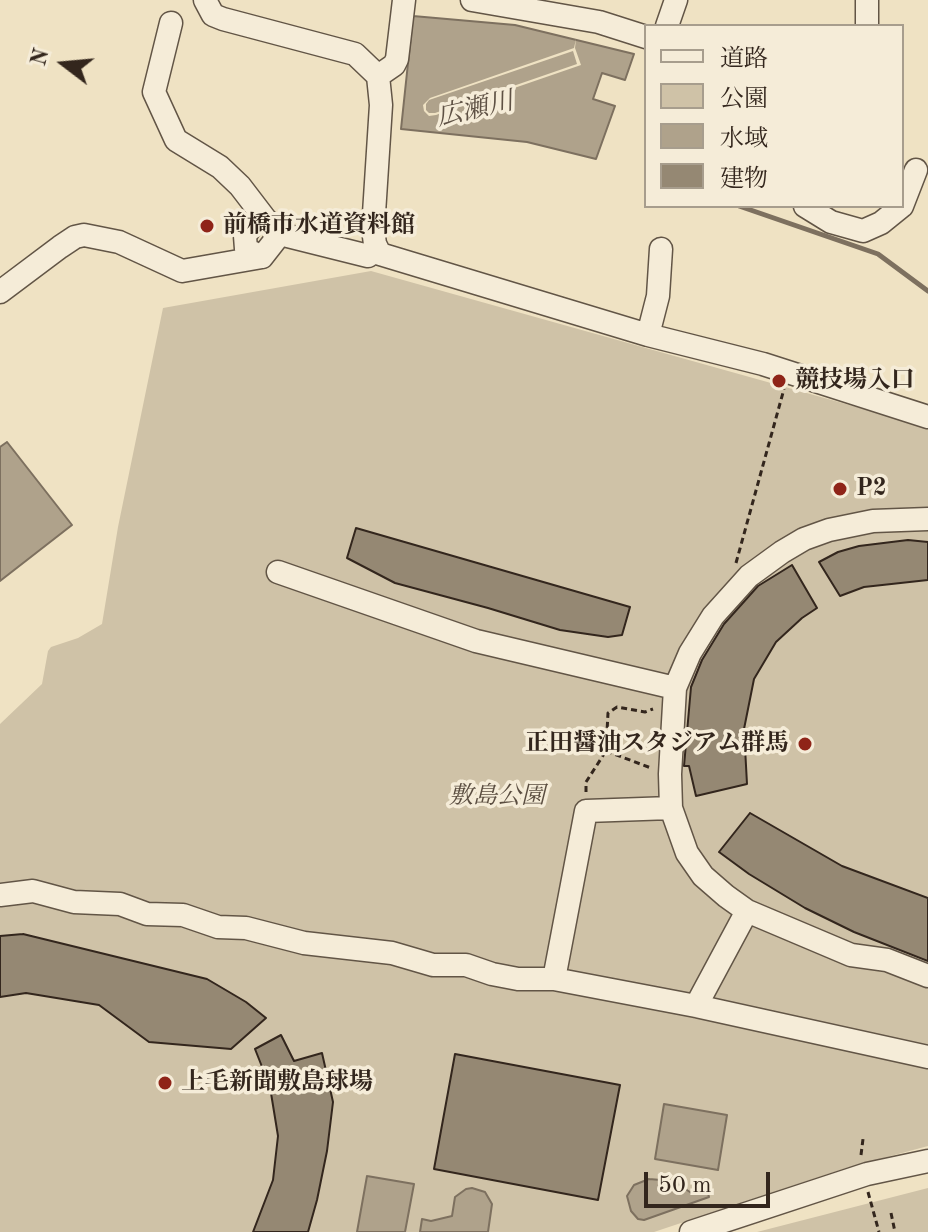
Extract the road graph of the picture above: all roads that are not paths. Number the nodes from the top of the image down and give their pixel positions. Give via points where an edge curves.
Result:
1 (205, 0) edge
2 (404, 0) edge
3 (472, 0) edge
4 (676, 0) edge
5 (867, 0) edge
6 (171, 23) dead end
7 (668, 24) edge
8 (867, 24) edge
9 (644, 36) edge
10 (378, 76) junction
11 (915, 170) edge
12 (904, 200) edge
13 (808, 208) edge
14 (900, 208) edge
15 (273, 227) junction
16 (661, 249) dead end
17 (368, 256) dead end
18 (0, 292) edge
19 (648, 335) junction
20 (928, 417) edge
21 (928, 519) edge
22 (278, 572) dead end
23 (675, 693) junction
24 (671, 808) junction
25 (0, 895) edge
26 (747, 911) junction
27 (928, 976) edge
28 (554, 979) junction
29 (696, 1006) junction
30 (928, 1057) edge
31 (928, 1161) edge
32 (691, 1232) edge

1 - 10 street via 213,15 223,19 355,54
2 - 10 street via 397,59
3 - 9 street via 577,18
4 - 7 street
5 - 8 street
6 - 15 street via 154,92 176,140 220,167
10 - 19 street via 373,229 380,254
11 - 12 street
13 - 14 street via 831,222 863,231
15 - 17 street
15 - 18 street via 262,257 182,271 107,238 75,237
16 - 19 street via 658,296
19 - 20 street via 763,364
21 - 23 street via 873,521 829,530 782,552 749,576 713,616 690,653
22 - 23 street via 476,641
23 - 24 street
24 - 26 street via 687,853 703,876
24 - 28 street via 586,811
25 - 28 street via 33,891 74,902 120,904 147,914 183,915 294,941 392,953 433,965 466,965 518,979
26 - 27 street via 851,955 887,960
26 - 29 street
28 - 29 street
29 - 30 street
31 - 32 street via 867,1174

